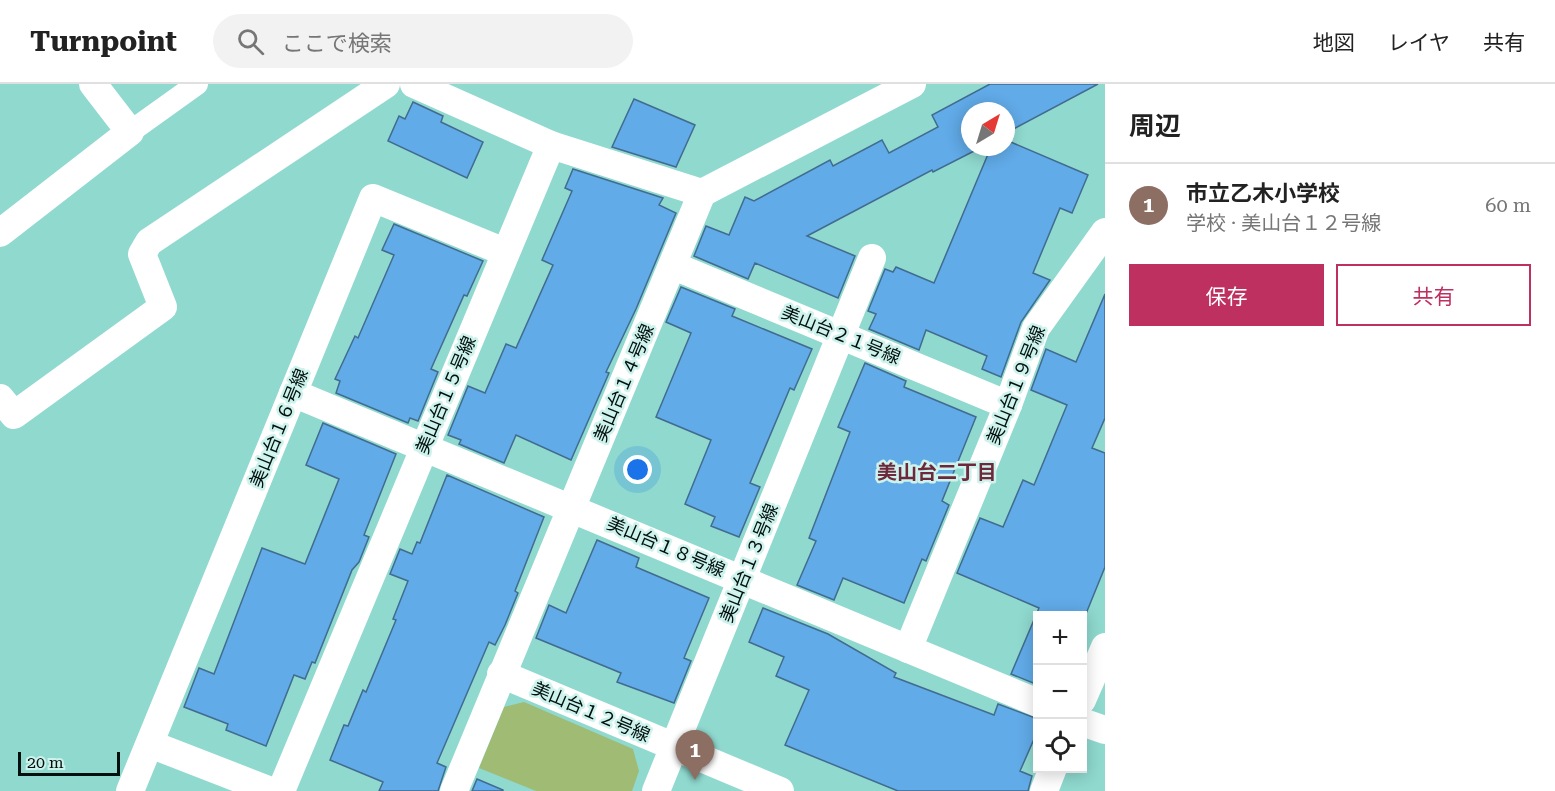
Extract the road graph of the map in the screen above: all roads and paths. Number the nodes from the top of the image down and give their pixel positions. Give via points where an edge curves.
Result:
1 (93, 84) edge
2 (197, 84) edge
3 (414, 84) edge
4 (912, 84) edge
5 (383, 85) edge
6 (130, 132) junction
7 (551, 146) junction
8 (702, 193) junction
9 (1105, 232) edge
10 (0, 233) edge
11 (505, 252) junction
12 (872, 258) dead end
13 (674, 266) junction
14 (841, 335) junction
15 (293, 393) junction
16 (0, 398) edge
17 (1008, 405) junction
18 (424, 447) junction
19 (572, 508) junction
20 (743, 580) junction
21 (1105, 647) edge
22 (908, 649) junction
23 (501, 674) junction
24 (1087, 690) edge
25 (1033, 701) edge
26 (1087, 723) edge
27 (1105, 730) edge
28 (150, 744) junction
29 (675, 747) junction
30 (1051, 773) edge
31 (130, 791) edge
32 (271, 791) edge
33 (281, 791) edge
34 (453, 791) edge
35 (657, 791) edge
36 (780, 791) edge
37 (1044, 791) edge

1 - 6 street
2 - 6 street
3 - 7 street
4 - 8 street
5 - 16 street via 149,242 142,254 163,307 14,415
6 - 10 street
7 - 8 street
7 - 11 street, 美山台１５号線
8 - 13 street, 美山台１４号線
9 - 17 street, 美山台１９号線 via 1036,328
11 - 15 street, 美山台１６号線 via 373,198
11 - 18 street, 美山台１５号線
12 - 14 street, 美山台１３号線
13 - 14 street, 美山台２１号線
13 - 19 street, 美山台１４号線
14 - 17 street, 美山台２１号線
14 - 20 street, 美山台１３号線
15 - 18 street, 美山台１８号線
15 - 28 street, 美山台１６号線
17 - 22 street, 美山台１９号線
18 - 19 street, 美山台１８号線
18 - 33 street, 美山台１５号線
19 - 20 street, 美山台１８号線
19 - 23 street, 美山台１４号線
20 - 22 street, 美山台１８号線
20 - 29 street, 美山台１３号線
21 - 24 street
22 - 25 street, 美山台１８号線
23 - 29 street, 美山台１２号線
23 - 34 street, 美山台１４号線
26 - 27 street
28 - 31 street, 美山台１６号線
28 - 32 street
29 - 35 street, 美山台１３号線
29 - 36 street, 美山台１２号線
30 - 37 street

